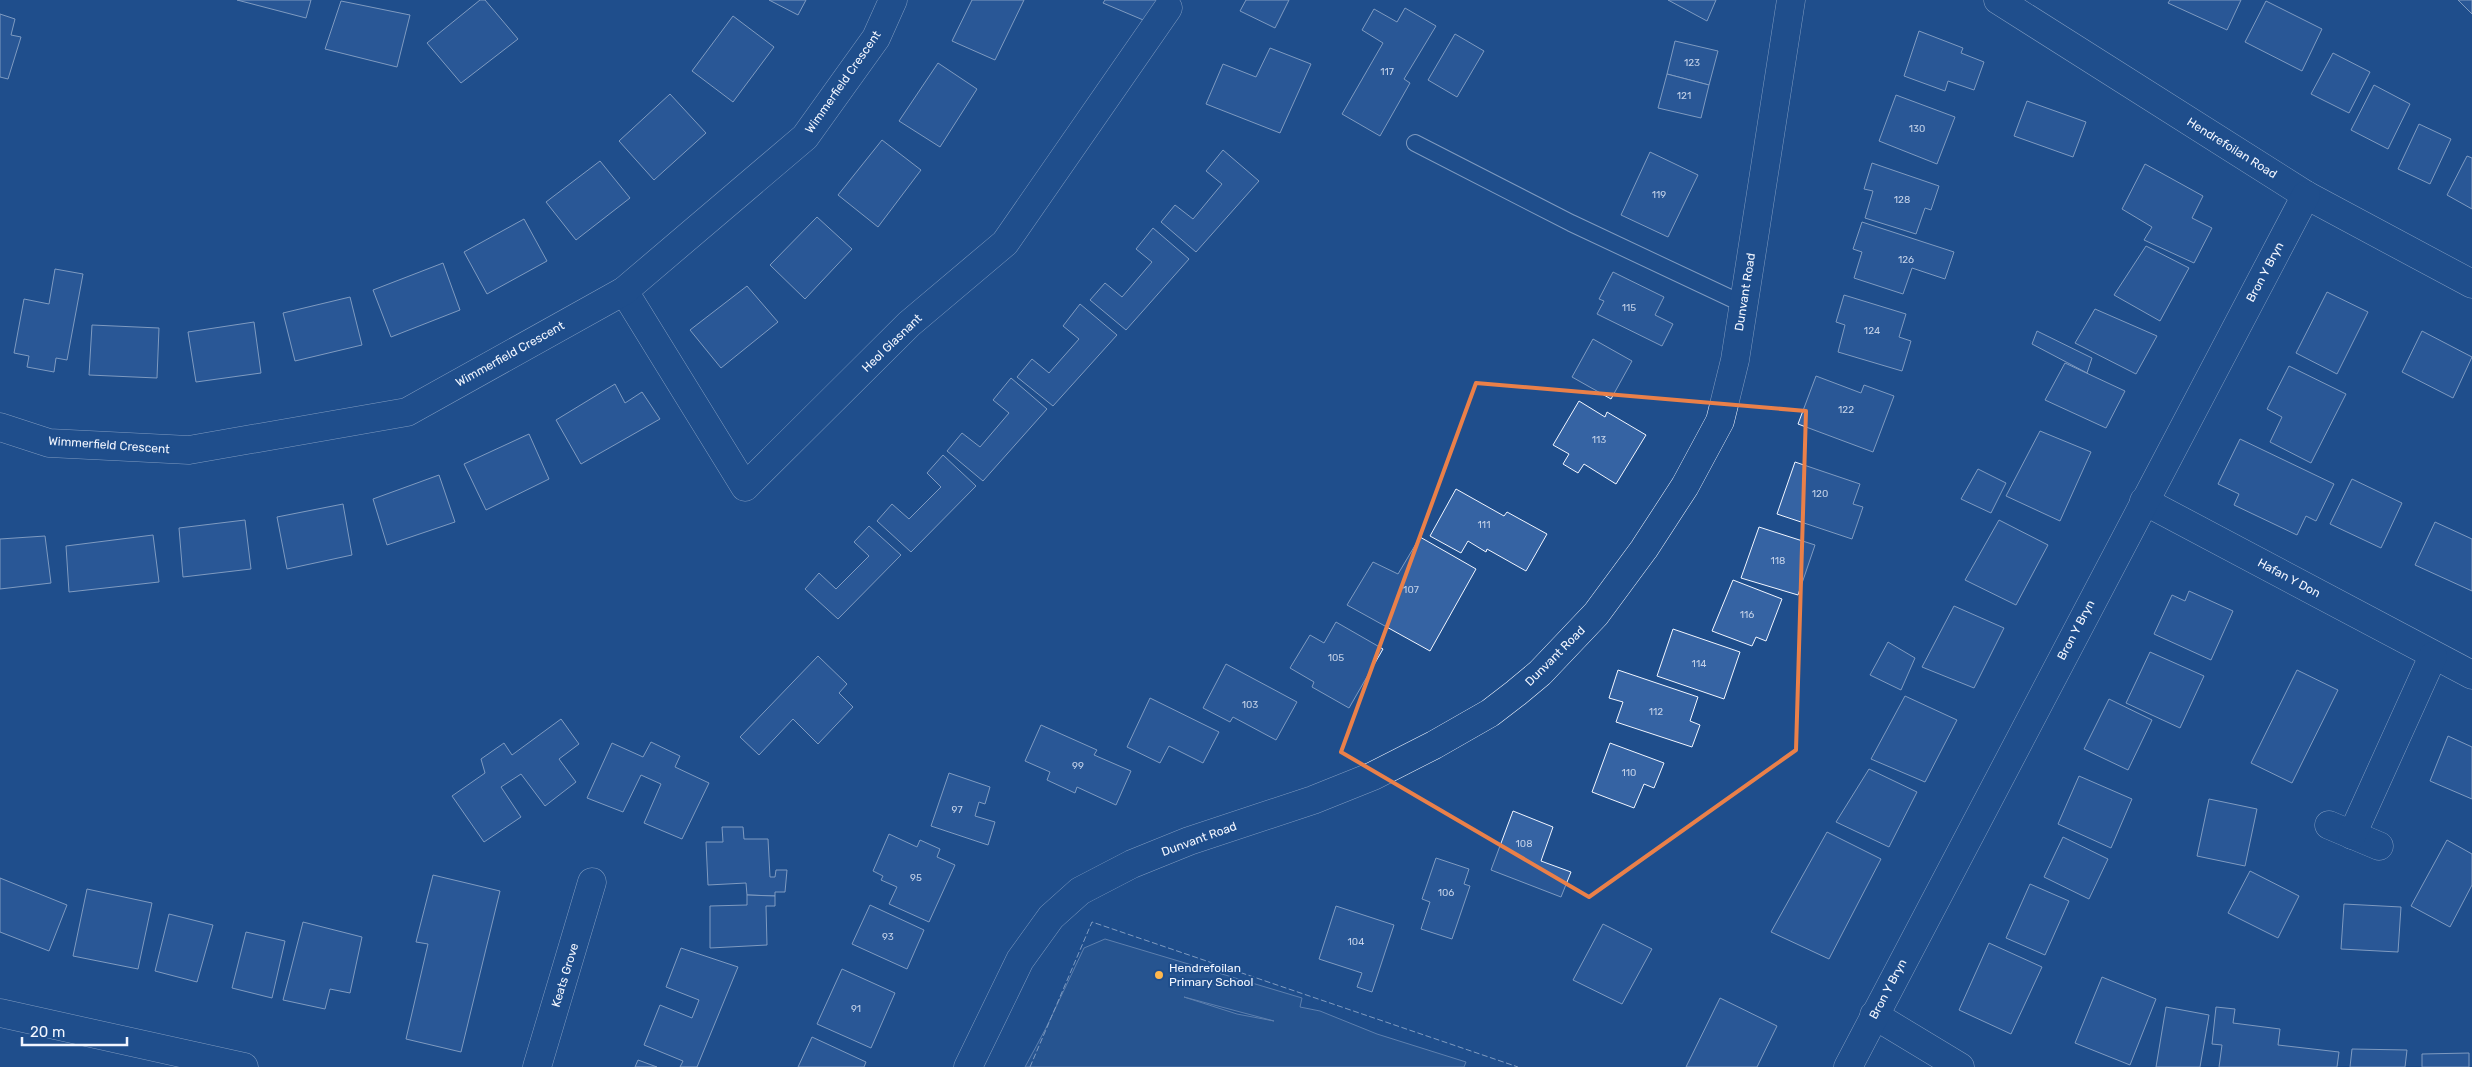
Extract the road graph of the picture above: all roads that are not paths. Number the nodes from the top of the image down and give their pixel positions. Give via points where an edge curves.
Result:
1 (893, 0) edge
2 (1791, 0) edge
3 (1998, 0) edge
4 (1168, 8) dead end
5 (1415, 143) dead end
6 (2306, 195) junction
7 (2472, 284) edge
8 (624, 291) junction
9 (1743, 304) junction
10 (0, 427) edge
11 (2144, 501) junction
12 (2433, 656) junction
13 (2472, 675) edge
14 (2379, 846) dead end
15 (592, 882) dead end
16 (0, 1013) edge
17 (1874, 1015) junction
18 (244, 1067) edge
19 (537, 1067) edge
20 (968, 1067) edge
21 (1848, 1067) edge
22 (1960, 1067) edge

1 - 8 street, Wimmerfield Crescent via 876,38 805,137
2 - 9 street, Dunvant Road
3 - 6 street, Hendrefoilan Road
4 - 8 street, Heol Glasnant via 1005,243 909,324 745,487
5 - 9 lane via 1570,223
6 - 7 street, Hendrefoilan Road
6 - 11 street, Bron Y Bryn
8 - 10 street, Wimmerfield Crescent via 407,412 189,450 49,443
9 - 20 street, Dunvant Road via 1720,421 1685,486 1596,614 1540,673 1490,713 1372,776 1313,800 1189,841 1132,864 1080,891 1051,917 1020,960
11 - 12 street, Hafan Y Don
11 - 17 street, Bron Y Bryn
12 - 13 street, Hafan Y Don
12 - 14 street via 2340,830
15 - 19 street, Keats Grove
16 - 18 street
17 - 21 street, Bron Y Bryn
17 - 22 street

